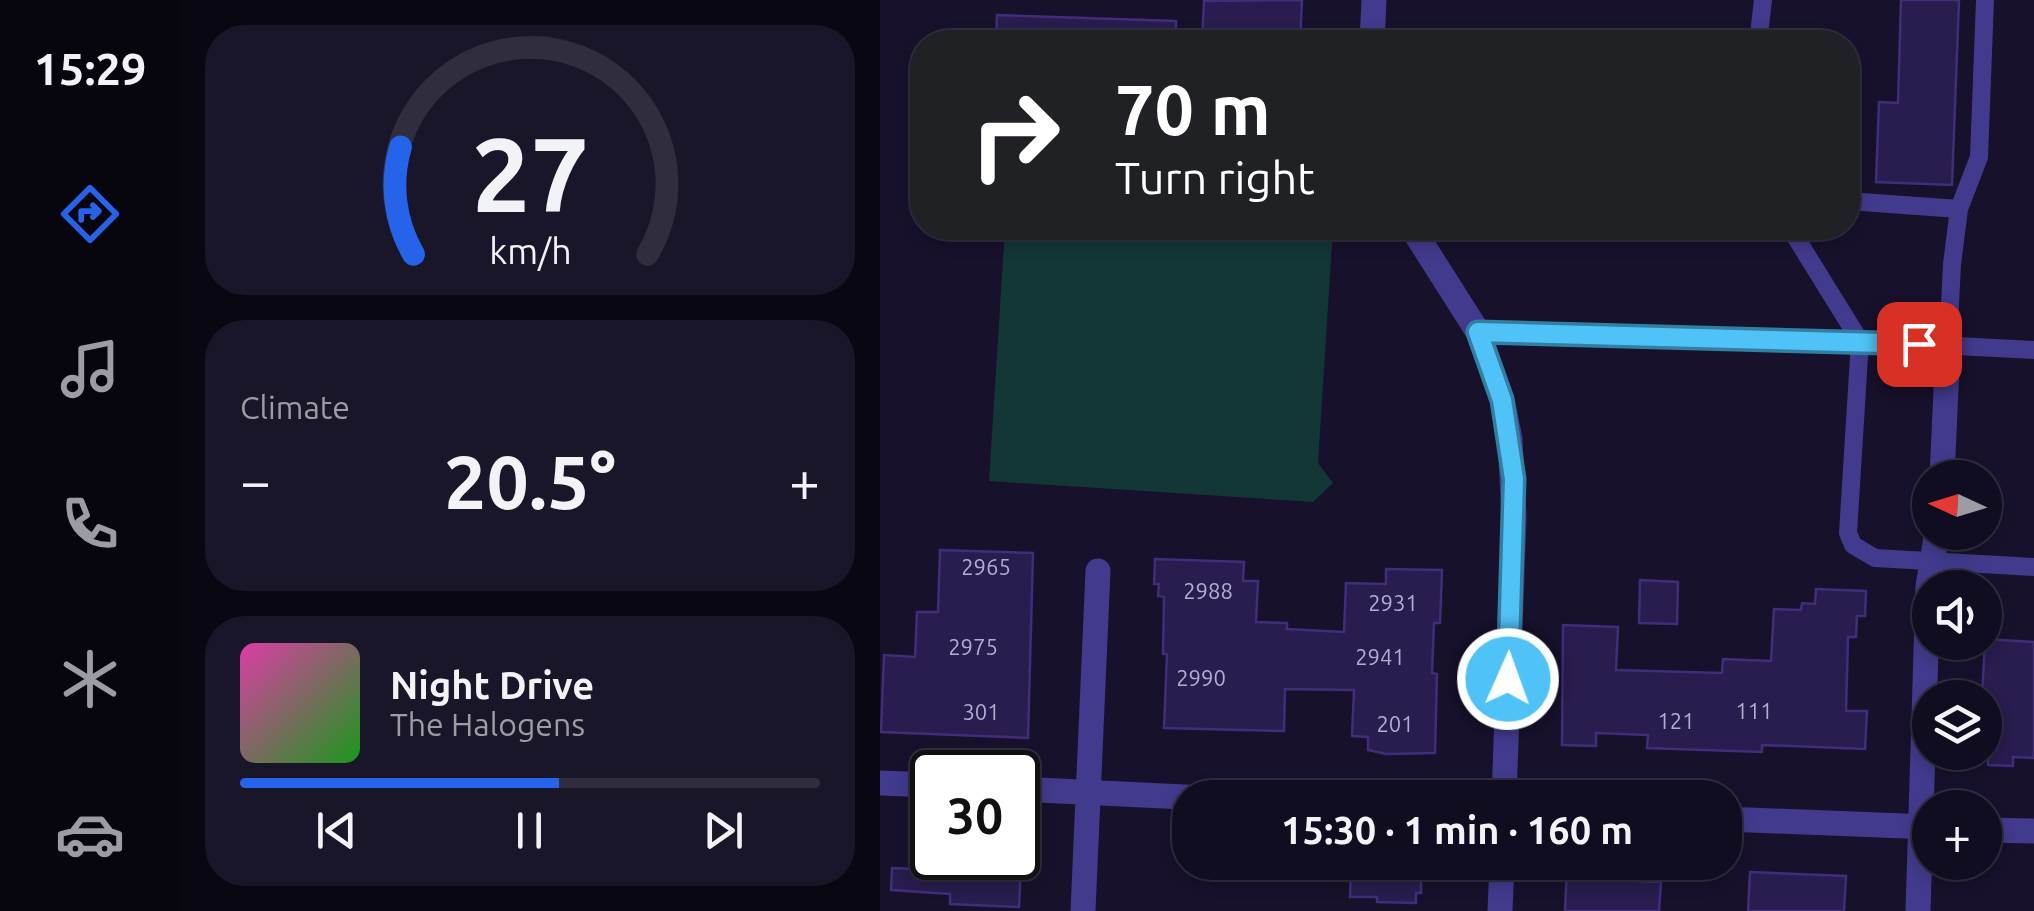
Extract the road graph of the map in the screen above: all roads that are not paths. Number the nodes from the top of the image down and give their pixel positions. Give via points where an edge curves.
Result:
1 (1374, 0) edge
2 (1763, 0) edge
3 (1985, 0) edge
4 (1373, 30) edge
5 (1759, 30) edge
6 (1860, 202) edge
7 (1959, 209) junction
8 (1420, 240) edge
9 (1797, 240) edge
10 (1478, 332) junction
11 (1860, 341) junction
12 (1948, 345) junction
13 (2034, 350) edge
14 (1943, 460) edge
15 (1934, 550) edge
16 (1932, 561) junction
17 (2034, 567) edge
18 (1098, 570) dead end
19 (1505, 780) edge
20 (880, 783) edge
21 (910, 784) edge
22 (1040, 790) edge
23 (1925, 790) edge
24 (1088, 792) junction
25 (1172, 796) edge
26 (1742, 820) edge
27 (1912, 826) edge
28 (2002, 831) edge
29 (2034, 832) edge
30 (1501, 880) edge
31 (1921, 880) edge
32 (1083, 911) edge
33 (1500, 911) edge
34 (1918, 911) edge

1 - 4 street
2 - 5 lane
3 - 7 lane via 1979,158
6 - 7 lane
7 - 12 lane
8 - 10 street
9 - 11 lane
10 - 11 lane
10 - 19 street via 1502,400 1514,479
11 - 12 lane
11 - 16 lane via 1848,533 1853,545 1875,558
12 - 13 lane
12 - 14 street
15 - 16 street
16 - 17 lane
16 - 23 street
18 - 24 street
20 - 21 street
22 - 24 street
24 - 25 street
24 - 32 street
26 - 27 street
28 - 29 street
30 - 33 street
31 - 34 street

